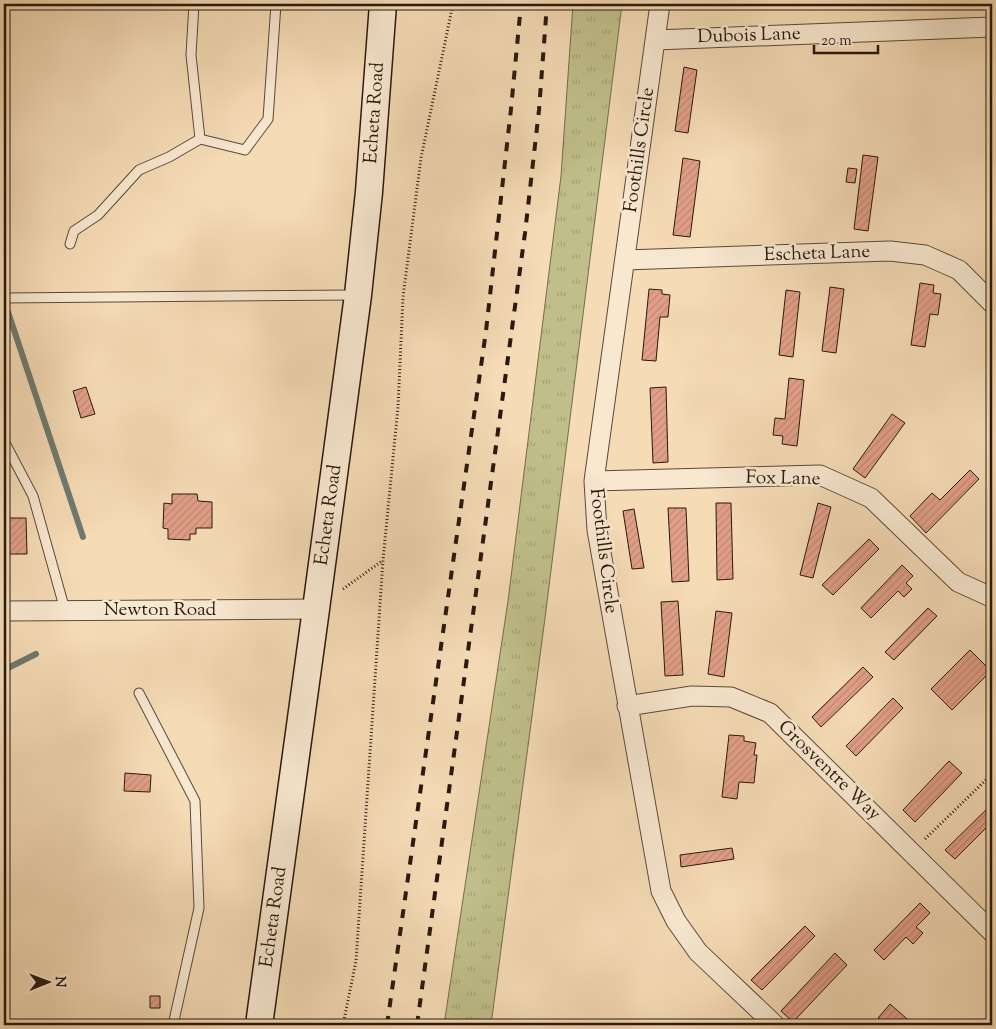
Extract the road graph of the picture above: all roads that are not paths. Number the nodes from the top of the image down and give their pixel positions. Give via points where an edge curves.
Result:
1 (194, 4) edge
2 (276, 4) edge
3 (382, 4) edge
4 (660, 4) edge
5 (992, 27) edge
6 (655, 40) junction
7 (200, 139) junction
8 (70, 244) dead end
9 (625, 260) junction
10 (358, 294) junction
11 (4, 298) edge
12 (992, 303) edge
13 (4, 440) edge
14 (594, 481) junction
15 (991, 597) edge
16 (316, 609) junction
17 (65, 610) junction
18 (4, 611) edge
19 (139, 693) dead end
20 (627, 706) junction
21 (992, 932) edge
22 (173, 1025) edge
23 (259, 1025) edge
24 (775, 1025) edge

1 - 7 lane via 191,55
2 - 7 lane via 268,119 246,150
3 - 10 street, Echeta Road via 369,192
4 - 6 street, Foothills Circle
5 - 6 street, Dubois Lane
6 - 9 street, Foothills Circle
7 - 8 lane via 139,170 98,216 74,231
9 - 12 street, Escheta Lane via 890,251 925,255 959,270
9 - 14 street, Foothills Circle
10 - 11 lane
10 - 16 street, Echeta Road
13 - 17 lane via 33,496
14 - 15 street, Fox Lane via 820,475 871,498 958,582
14 - 20 street, Foothills Circle via 597,530
16 - 17 street, Newton Road
16 - 23 street, Echeta Road
17 - 18 street, Newton Road
19 - 22 lane via 195,801 198,908
20 - 21 street, Grosventre Way via 692,696 730,698 770,713
20 - 24 street, Foothills Circle via 661,891 676,921 698,952

